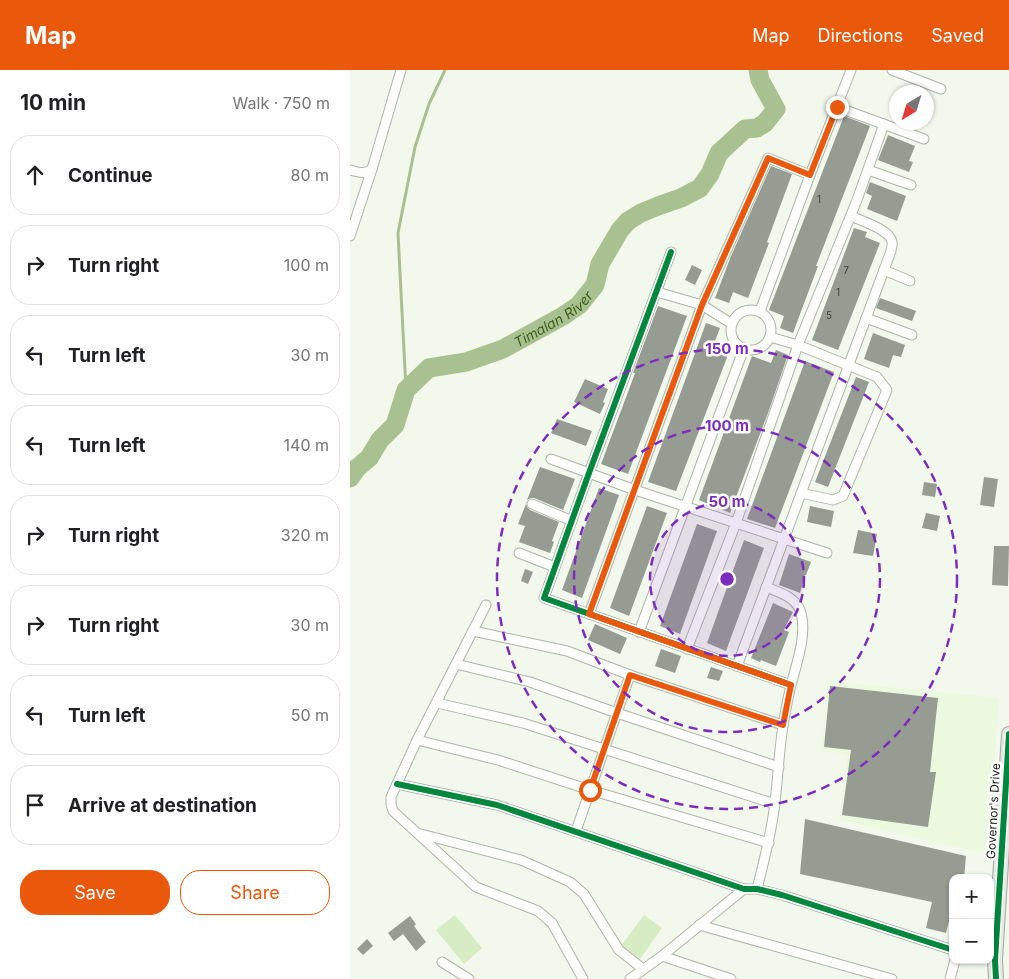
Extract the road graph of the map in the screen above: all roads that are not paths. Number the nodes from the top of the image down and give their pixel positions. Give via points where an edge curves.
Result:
1 (401, 70) edge
2 (851, 70) edge
3 (892, 70) edge
4 (909, 73) edge
5 (941, 89) dead end
6 (837, 107) junction
7 (884, 124) junction
8 (924, 139) dead end
9 (372, 169) junction
10 (350, 170) edge
11 (868, 170) junction
12 (810, 175) junction
13 (911, 185) dead end
14 (353, 216) edge
15 (850, 216) junction
16 (350, 236) edge
17 (671, 252) dead end
18 (884, 270) junction
19 (910, 281) dead end
20 (657, 292) junction
21 (702, 305) junction
22 (760, 311) junction
23 (866, 318) junction
24 (732, 324) junction
25 (912, 335) dead end
26 (770, 337) junction
27 (798, 345) junction
28 (744, 348) junction
29 (848, 366) junction
30 (552, 460) dead end
31 (589, 473) junction
32 (635, 490) junction
33 (801, 493) junction
34 (532, 504) dead end
35 (686, 506) junction
36 (572, 521) junction
37 (736, 523) junction
38 (784, 538) junction
39 (519, 553) dead end
40 (828, 553) dead end
41 (555, 567) junction
42 (766, 587) junction
43 (486, 605) dead end
44 (589, 614) junction
45 (473, 631) junction
46 (639, 632) junction
47 (687, 649) junction
48 (456, 664) junction
49 (737, 666) junction
50 (630, 675) junction
51 (791, 685) junction
52 (437, 703) junction
53 (617, 713) junction
54 (783, 725) junction
55 (1009, 734) edge
56 (417, 740) junction
57 (605, 749) junction
58 (1008, 762) edge
59 (779, 767) junction
60 (397, 784) junction
61 (590, 790) junction
62 (775, 804) junction
63 (576, 831) junction
64 (419, 834) junction
65 (769, 843) junction
66 (744, 889) junction
67 (757, 889) junction
68 (699, 925) junction
69 (994, 946) edge
70 (949, 949) edge
71 (662, 956) junction
72 (442, 962) dead end
73 (955, 964) edge
74 (994, 964) edge
75 (643, 969) junction
76 (720, 977) edge
77 (469, 979) edge
78 (583, 979) edge
79 (630, 979) edge
80 (731, 979) edge
81 (892, 979) edge
82 (950, 979) edge
83 (996, 979) edge

1 - 9 street
2 - 6 street
3 - 4 street
4 - 5 street
6 - 7 street
6 - 12 street
7 - 8 street
7 - 11 street
9 - 10 street via 360,173
9 - 14 street
11 - 13 street
11 - 15 street
12 - 21 street via 768,158
12 - 22 street
14 - 16 street
15 - 18 street via 890,236 891,250
15 - 27 street
17 - 20 street
18 - 19 street
18 - 23 street
20 - 21 street
20 - 31 street
21 - 24 street
21 - 32 street
22 - 24 street via 738,314
22 - 26 street via 771,327
23 - 25 street
23 - 29 street
24 - 28 street via 736,342
26 - 27 street
26 - 28 street via 764,345
27 - 29 street
27 - 37 street
28 - 35 street
29 - 33 street
29 - 33 street via 877,377 886,390 843,496 833,500
30 - 31 street
31 - 32 street
31 - 36 street
32 - 35 street
32 - 44 street
33 - 38 street
34 - 36 street
35 - 37 street
35 - 46 street
36 - 41 street
37 - 38 street
37 - 47 street
38 - 40 street
38 - 42 street
39 - 41 street
41 - 44 street via 544,598
42 - 49 street
42 - 51 street via 796,602 800,611 803,626
43 - 45 street
44 - 46 street
45 - 48 street
45 - 50 street via 567,651
46 - 47 street
47 - 49 street
48 - 52 street
48 - 53 street via 530,682
49 - 51 street
50 - 53 street
50 - 54 street
51 - 54 street
52 - 56 street
52 - 57 street via 523,723
53 - 57 street
53 - 59 street
54 - 59 street
55 - 58 main road, Governor's Drive
56 - 60 street
56 - 61 street via 498,760
57 - 61 street
57 - 62 street
58 - 69 main road, Governor's Drive
59 - 62 street
60 - 63 street via 497,805
60 - 64 street via 391,797 393,811
61 - 63 street
61 - 65 street
62 - 65 street
63 - 66 street
64 - 75 street via 521,860 570,882 584,894 619,950
64 - 78 street via 476,887 538,911 552,923
65 - 67 street
66 - 67 street
66 - 68 street
67 - 70 street
68 - 71 street
68 - 81 street
71 - 75 street
71 - 76 street
72 - 77 street
73 - 82 street
74 - 83 main road, Governor's Drive
75 - 79 street
76 - 80 street

